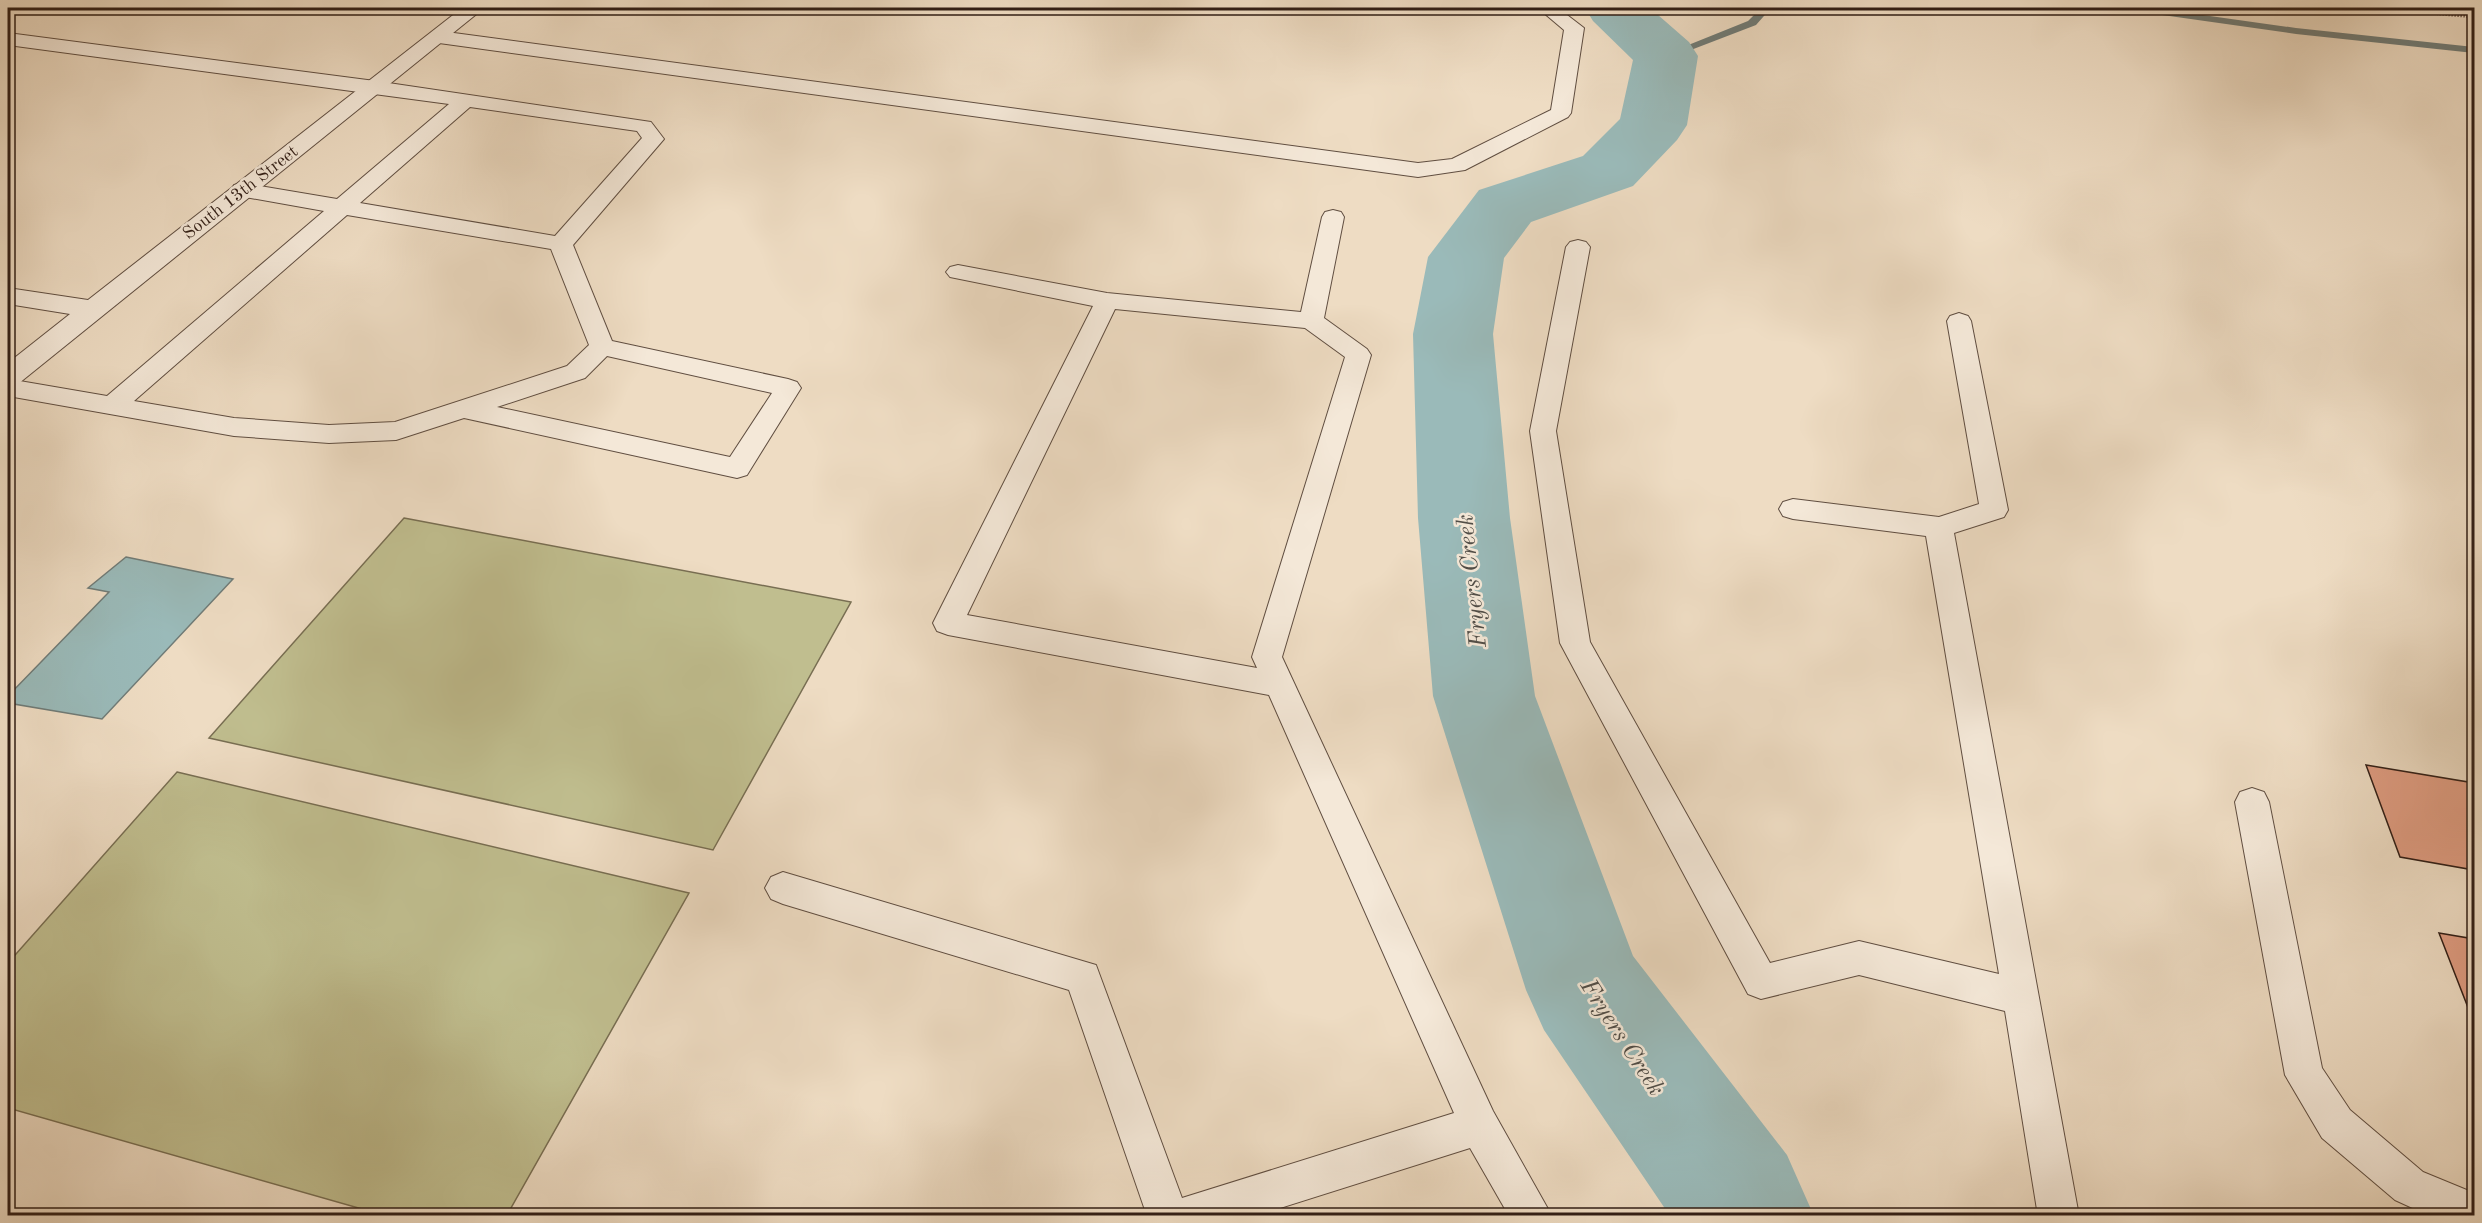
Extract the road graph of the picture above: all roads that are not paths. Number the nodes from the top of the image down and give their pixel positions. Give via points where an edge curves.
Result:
1 (474, 8) edge
2 (1547, 8) edge
3 (440, 37) junction
4 (8, 40) edge
5 (375, 87) junction
6 (466, 100) junction
7 (242, 190) junction
8 (345, 207) junction
9 (1333, 217) dead end
10 (561, 243) junction
11 (1578, 246) dead end
12 (958, 272) dead end
13 (8, 296) edge
14 (1107, 301) junction
15 (90, 309) junction
16 (1311, 321) junction
17 (1959, 321) dead end
18 (602, 347) junction
19 (8, 377) edge
20 (8, 388) edge
21 (112, 406) junction
22 (464, 409) junction
23 (1793, 509) dead end
24 (1939, 527) junction
25 (1280, 685) junction
26 (2252, 802) dead end
27 (783, 888) dead end
28 (2021, 997) junction
29 (1479, 1125) junction
30 (2475, 1214) edge
31 (1168, 1215) edge
32 (1188, 1215) edge
33 (1533, 1215) edge
34 (2059, 1215) edge

1 - 3 street, South 13th Street
2 - 3 lane via 1574,28 1561,112 1457,165 1418,170
3 - 5 street, South 13th Street
4 - 5 lane
5 - 6 lane
5 - 7 street, South 13th Street
6 - 8 lane
6 - 10 lane via 644,126 653,140
7 - 8 lane
7 - 15 street, South 13th Street
8 - 10 lane
8 - 21 lane
9 - 16 lane
10 - 18 lane
11 - 28 lane via 1543,431 1575,643 1761,981 1859,958
12 - 14 lane
13 - 15 street
14 - 16 lane
14 - 25 lane via 948,623
15 - 19 street, South 13th Street
16 - 25 lane via 1358,355 1267,657
17 - 24 lane via 1994,510
18 - 22 lane via 576,372
18 - 22 lane via 788,388 737,468
20 - 21 lane
21 - 22 lane via 234,427 329,434 396,431
23 - 24 lane
24 - 28 lane
25 - 29 lane
26 - 30 lane via 2304,1075 2336,1124 2409,1186
27 - 31 lane via 1083,977
28 - 34 lane
29 - 32 lane
29 - 33 lane

